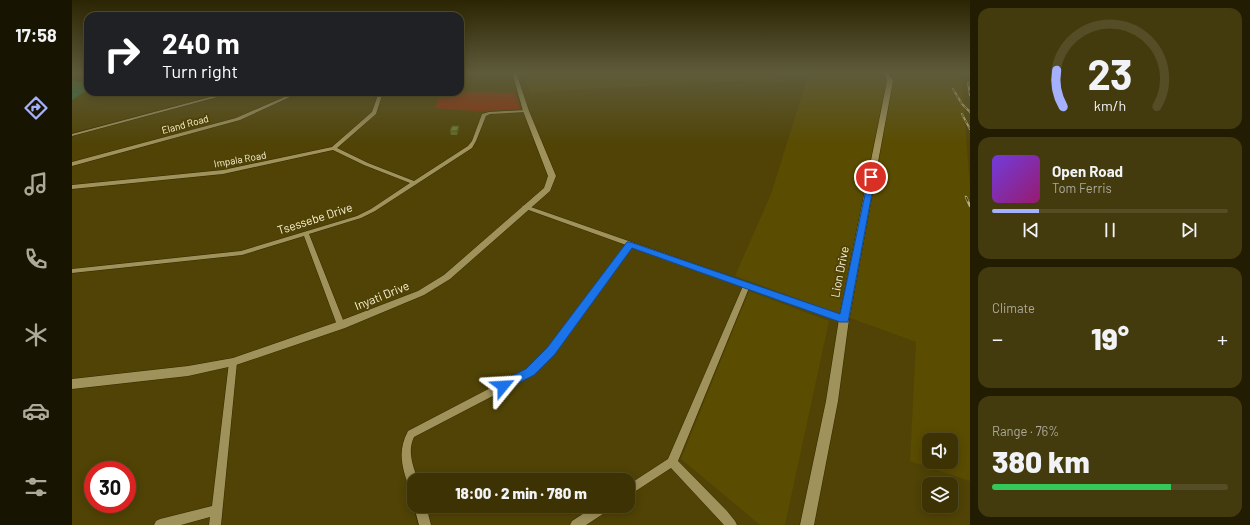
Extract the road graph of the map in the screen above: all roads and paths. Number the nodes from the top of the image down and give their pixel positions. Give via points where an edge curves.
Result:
1 (217, 96) edge
2 (289, 96) edge
3 (379, 96) edge
4 (522, 96) edge
5 (887, 96) edge
6 (526, 111) junction
7 (72, 135) edge
8 (334, 148) junction
9 (72, 164) edge
10 (415, 183) junction
11 (72, 187) edge
12 (525, 207) junction
13 (306, 234) junction
14 (630, 244) junction
15 (72, 271) edge
16 (747, 286) junction
17 (844, 319) junction
18 (341, 325) junction
19 (233, 362) junction
20 (72, 384) edge
21 (672, 462) junction
22 (411, 473) edge
23 (635, 486) edge
24 (216, 510) junction
25 (422, 513) edge
26 (594, 513) edge
27 (160, 525) edge
28 (215, 525) edge
29 (425, 525) edge
30 (576, 525) edge
31 (731, 525) edge
32 (806, 525) edge

1 - 7 street
2 - 9 street, Eland Road via 238,119
3 - 8 street, Impala Road via 374,112
4 - 6 street, Inyati Drive
5 - 17 street, Lion Drive
6 - 10 street, Tsessebe Drive via 484,115 470,147
6 - 12 street, Inyati Drive via 552,176 547,189
8 - 10 street
8 - 11 street, Impala Road via 223,172
10 - 13 street, Tsessebe Drive via 359,217
12 - 14 street
12 - 18 street, Inyati Drive via 435,286 421,294
13 - 15 street, Tsessebe Drive via 229,256
13 - 18 street
14 - 16 street
14 - 22 street via 551,351 530,372 411,434 406,441 405,450
16 - 17 street
16 - 21 street
17 - 32 street, Lion Drive via 832,401
18 - 19 street, Inyati Drive
19 - 20 street, Inyati Drive via 188,371
19 - 24 street
21 - 23 street
21 - 31 street
24 - 27 street
24 - 28 street
25 - 29 street
26 - 30 street

